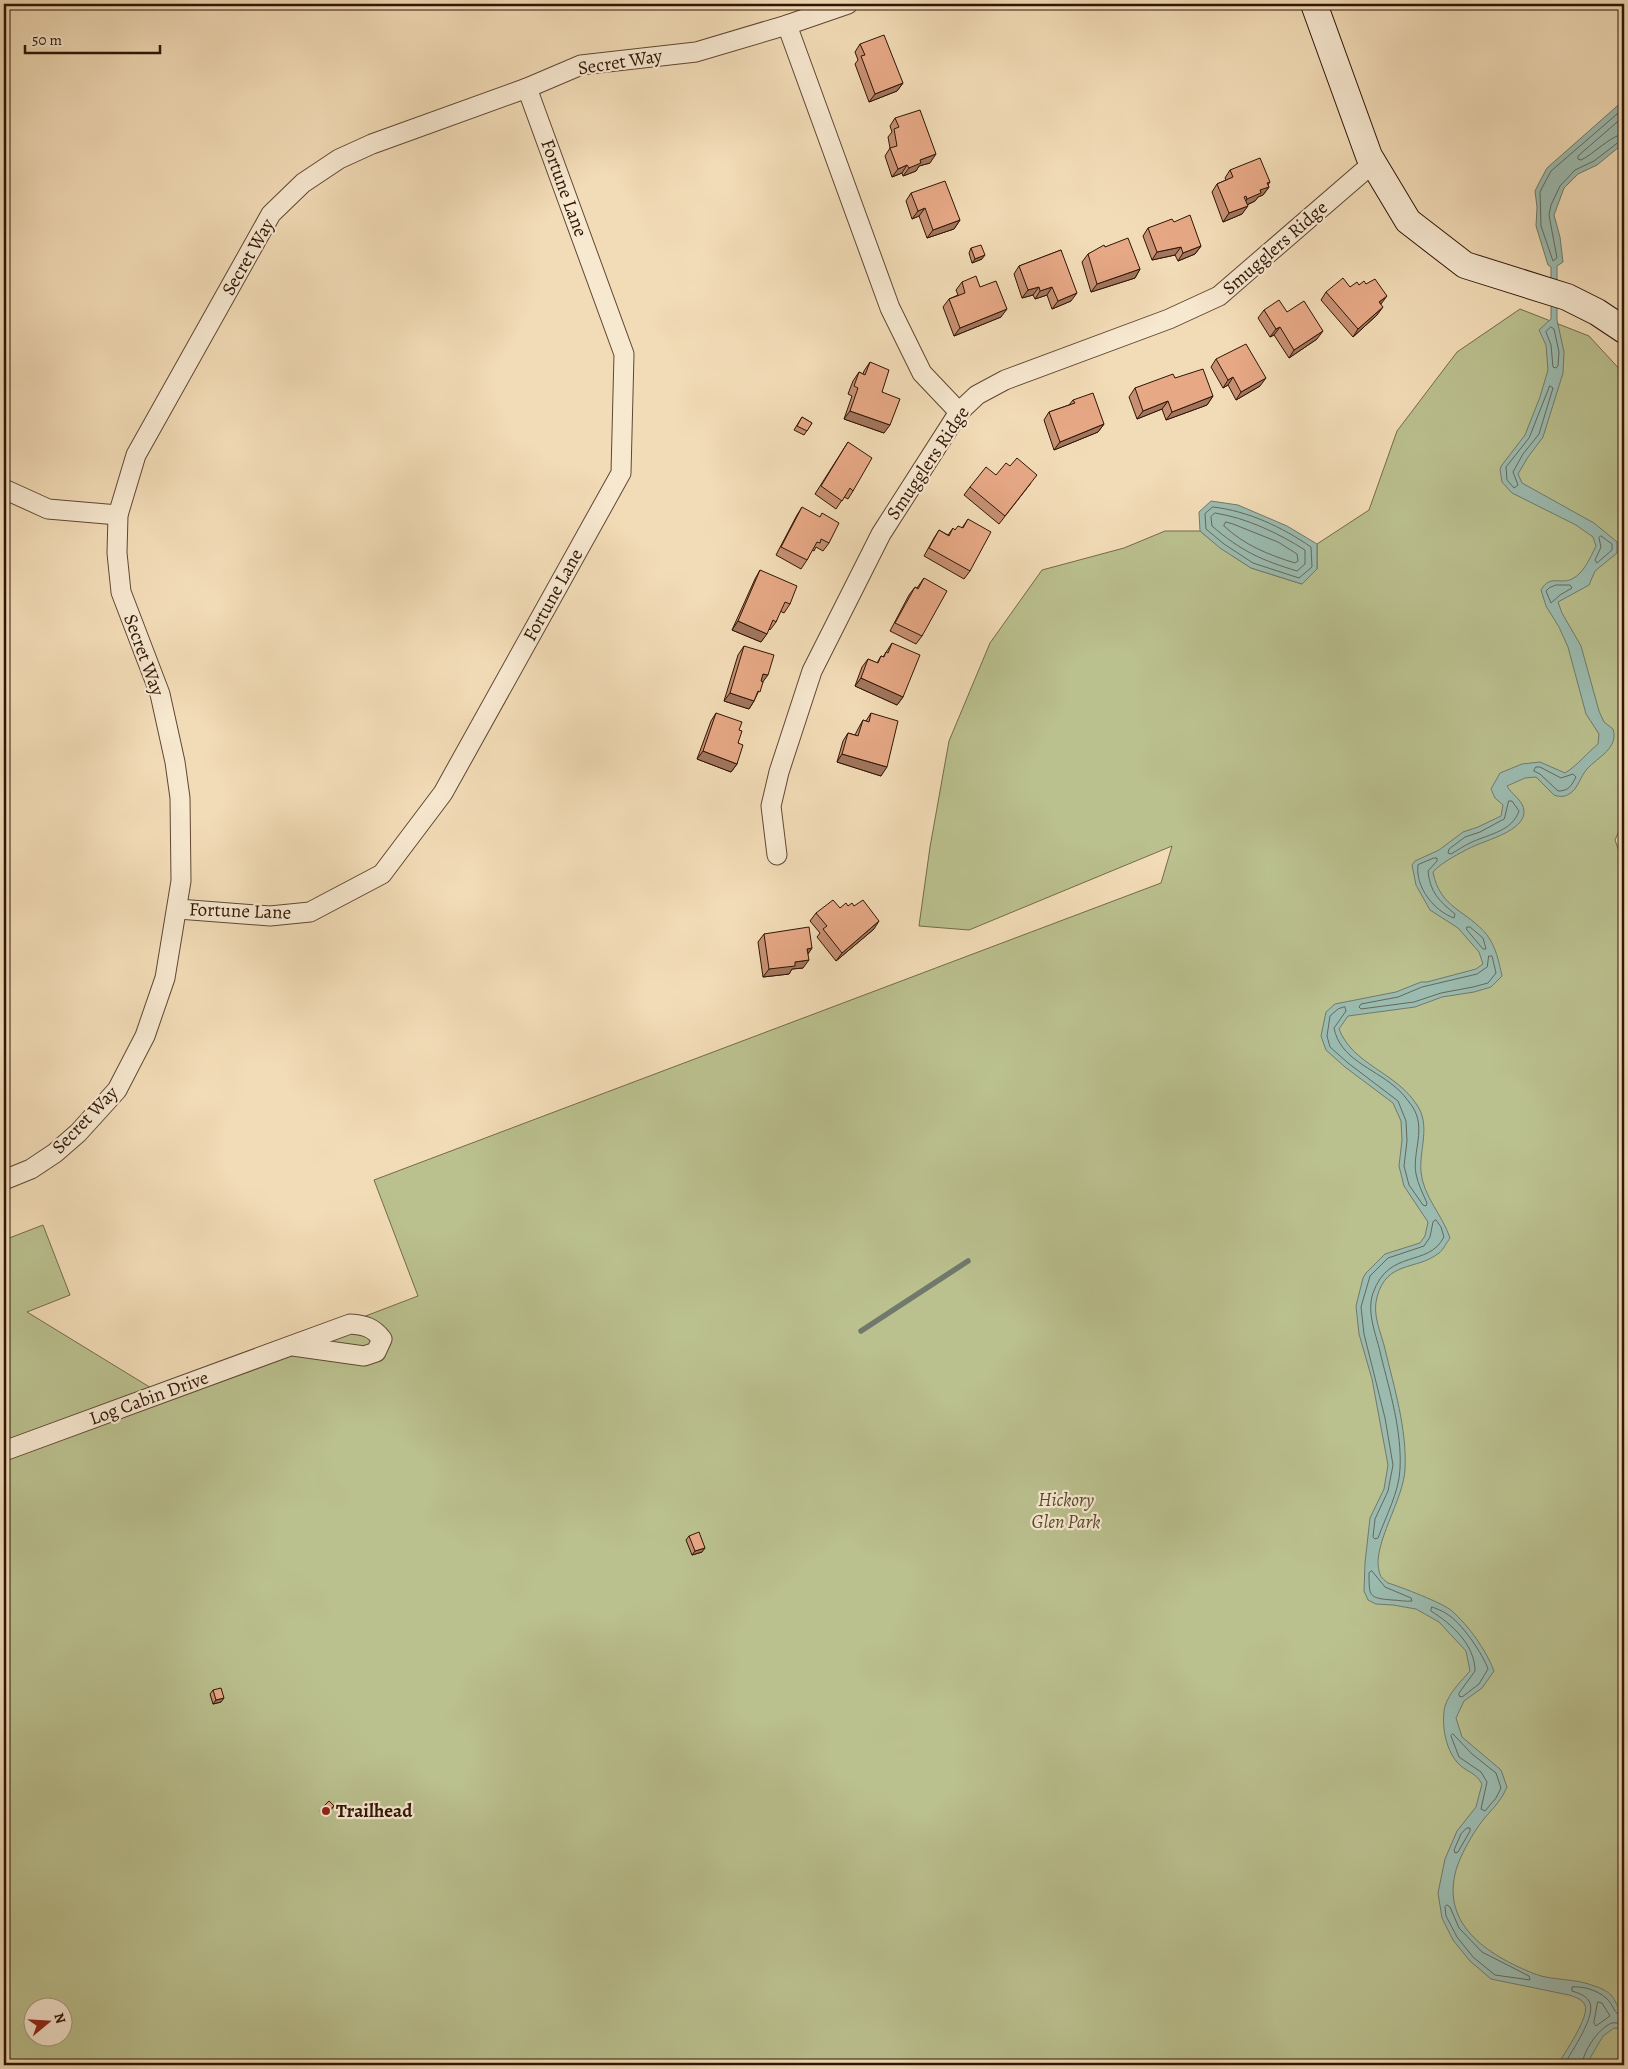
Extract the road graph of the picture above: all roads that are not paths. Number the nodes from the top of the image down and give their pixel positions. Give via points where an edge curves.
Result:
1 (848, 4) edge
2 (1314, 4) edge
3 (787, 25) junction
4 (527, 88) junction
5 (1373, 163) junction
6 (1624, 330) edge
7 (959, 412) junction
8 (4, 489) edge
9 (118, 516) junction
10 (777, 855) dead end
11 (178, 909) junction
12 (4, 1180) edge
13 (293, 1346) dead end
14 (4, 1451) edge

1 - 3 street, Secret Way
2 - 5 street
3 - 4 street, Secret Way via 696,52 581,65
3 - 7 street via 890,308 922,373
4 - 9 street, Secret Way via 339,159 303,183 271,214 136,455
4 - 11 street, Fortune Lane via 624,354 621,473 443,793 382,874 310,912 270,916
5 - 6 street via 1408,221 1466,265 1567,297
5 - 7 street, Smugglers Ridge via 1219,296 1170,319 1004,380 977,395
7 - 10 street, Smugglers Ridge via 881,534 812,671 770,806
8 - 9 street via 48,509
9 - 11 street, Secret Way via 121,592 160,694 175,762 180,798
11 - 12 street, Secret Way via 165,978 145,1036 118,1090 55,1153 31,1169
13 - 14 street, Log Cabin Drive

